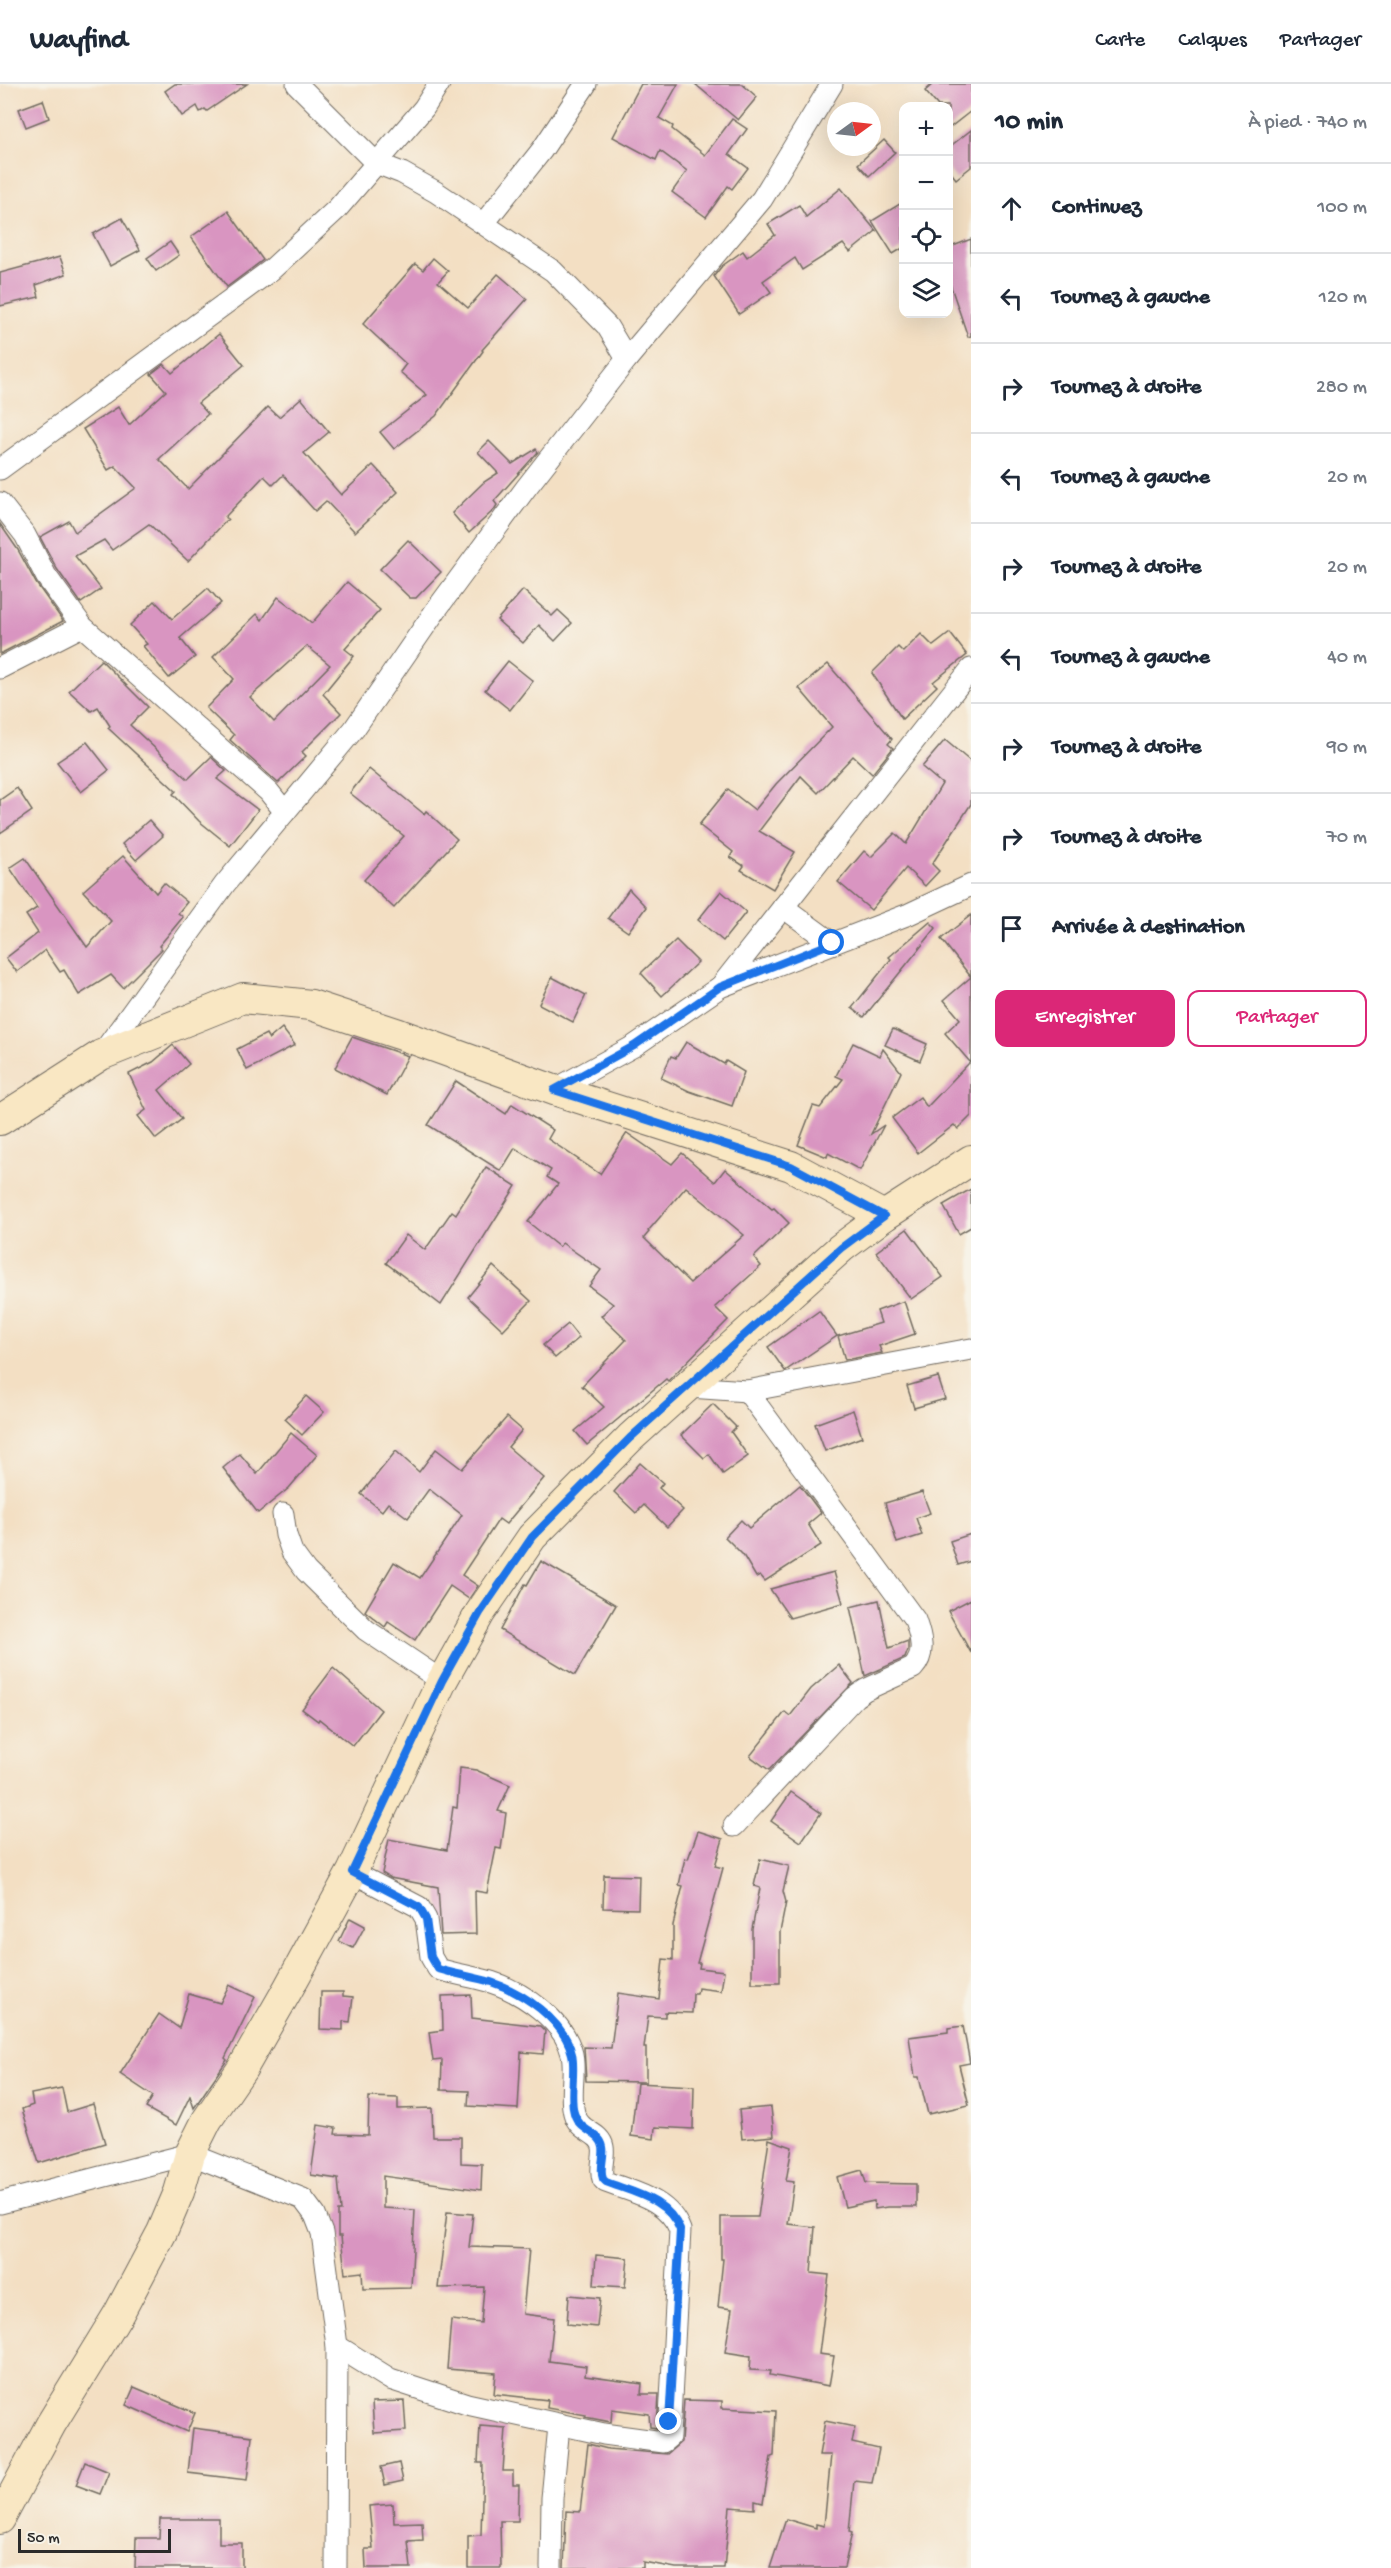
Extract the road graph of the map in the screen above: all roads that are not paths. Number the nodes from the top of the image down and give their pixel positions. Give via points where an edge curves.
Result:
1 (297, 84) edge
2 (438, 84) edge
3 (586, 84) edge
4 (832, 84) edge
5 (376, 163) junction
6 (484, 223) junction
7 (627, 359) junction
8 (0, 469) edge
9 (0, 503) edge
10 (82, 626) junction
11 (0, 668) edge
12 (971, 669) edge
13 (285, 812) junction
14 (971, 885) edge
15 (783, 907) junction
16 (832, 943) junction
17 (720, 987) junction
18 (101, 1055) junction
19 (554, 1090) junction
20 (0, 1120) edge
21 (971, 1160) edge
22 (884, 1216) junction
23 (971, 1349) edge
24 (688, 1387) junction
25 (747, 1391) junction
26 (283, 1514) dead end
27 (442, 1681) junction
28 (734, 1826) dead end
29 (352, 1872) junction
30 (190, 2154) junction
31 (0, 2203) edge
32 (337, 2346) junction
33 (559, 2426) junction
34 (0, 2519) edge
35 (336, 2568) edge
36 (551, 2568) edge

1 - 5 street
2 - 5 street via 424,108
3 - 6 street via 542,150
4 - 7 street via 762,199
5 - 6 street via 402,173
5 - 8 street via 337,208 271,270
6 - 7 street via 553,271 607,326
7 - 13 street via 526,488 354,729
9 - 10 street via 25,535 46,576
10 - 11 street
10 - 13 street via 269,792
12 - 15 street
13 - 18 street via 225,884
14 - 16 street
15 - 16 street
15 - 17 street
16 - 17 street
17 - 19 street via 634,1046
18 - 19 street via 243,998 311,1005
18 - 20 street
19 - 22 street via 791,1166
21 - 22 street
22 - 24 street via 841,1248
23 - 25 street
24 - 25 street
24 - 27 street via 630,1438 532,1537 480,1613
25 - 28 street via 915,1620 921,1652 913,1668 855,1697
26 - 27 street via 292,1552 306,1571 366,1630
27 - 29 street
29 - 30 street
29 - 33 street via 419,1907 426,1919 431,1957 438,1969 493,1983 525,1999 549,2018 572,2054 575,2116 580,2126 602,2143 603,2179 658,2202 676,2220 680,2230 669,2437 663,2442
30 - 31 street
30 - 32 street via 303,2199 322,2232
30 - 34 street via 162,2232
32 - 33 street via 390,2379 467,2404
32 - 35 street
33 - 36 street

